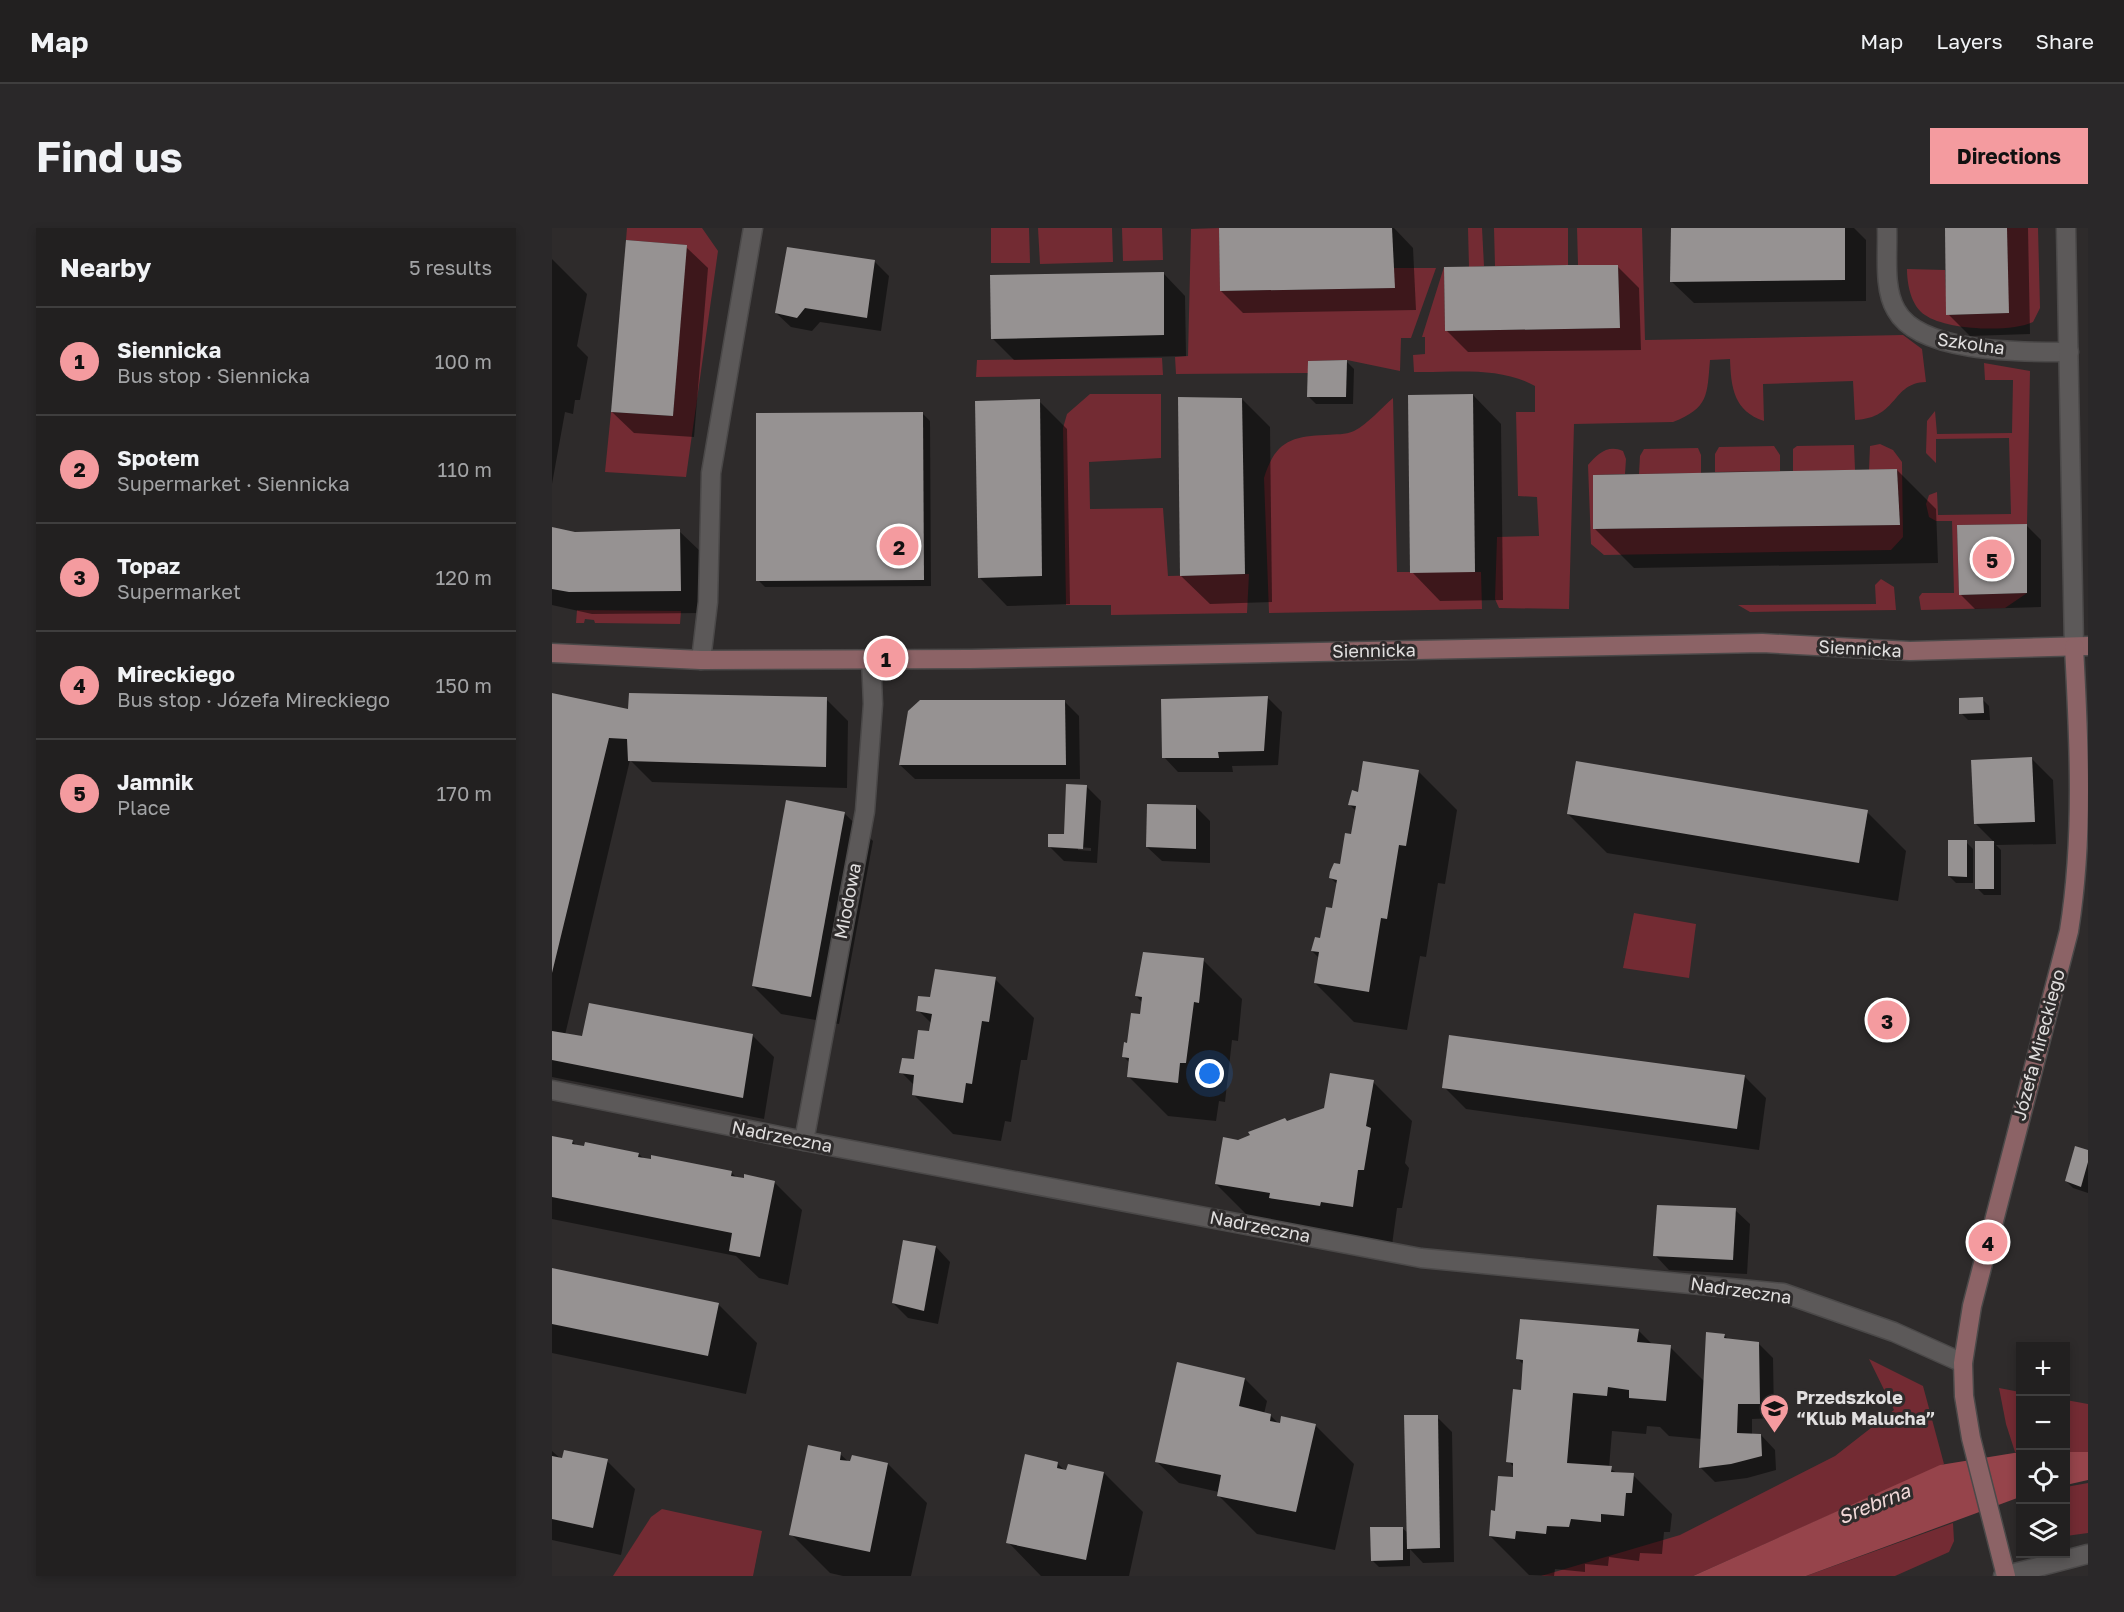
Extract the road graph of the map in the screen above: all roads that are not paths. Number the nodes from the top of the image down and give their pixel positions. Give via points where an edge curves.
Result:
1 (753, 228) edge
2 (1887, 228) edge
3 (2066, 228) edge
4 (2068, 352) junction
5 (2081, 646) edge
6 (552, 653) edge
7 (871, 658) junction
8 (701, 660) junction
9 (552, 1090) edge
10 (804, 1141) junction
11 (1963, 1363) junction
12 (2088, 1554) edge
13 (2005, 1576) edge

1 - 8 street via 711,473 708,602
2 - 4 street, Szkolna via 1890,295 1907,324 1945,343
3 - 4 street
4 - 5 street
5 - 7 main road, Siennicka via 1910,651 1762,643
5 - 11 main road, Józefa Mireckiego via 2076,884 2066,941 1972,1306
6 - 8 main road, Siennicka
7 - 8 main road, Siennicka
7 - 10 street, Miodowa via 873,704 865,812
9 - 10 street, Nadrzeczna
10 - 11 street, Nadrzeczna via 1421,1258 1783,1293 1894,1332
11 - 13 main road, Józefa Mireckiego via 1971,1438
12 - 13 street

